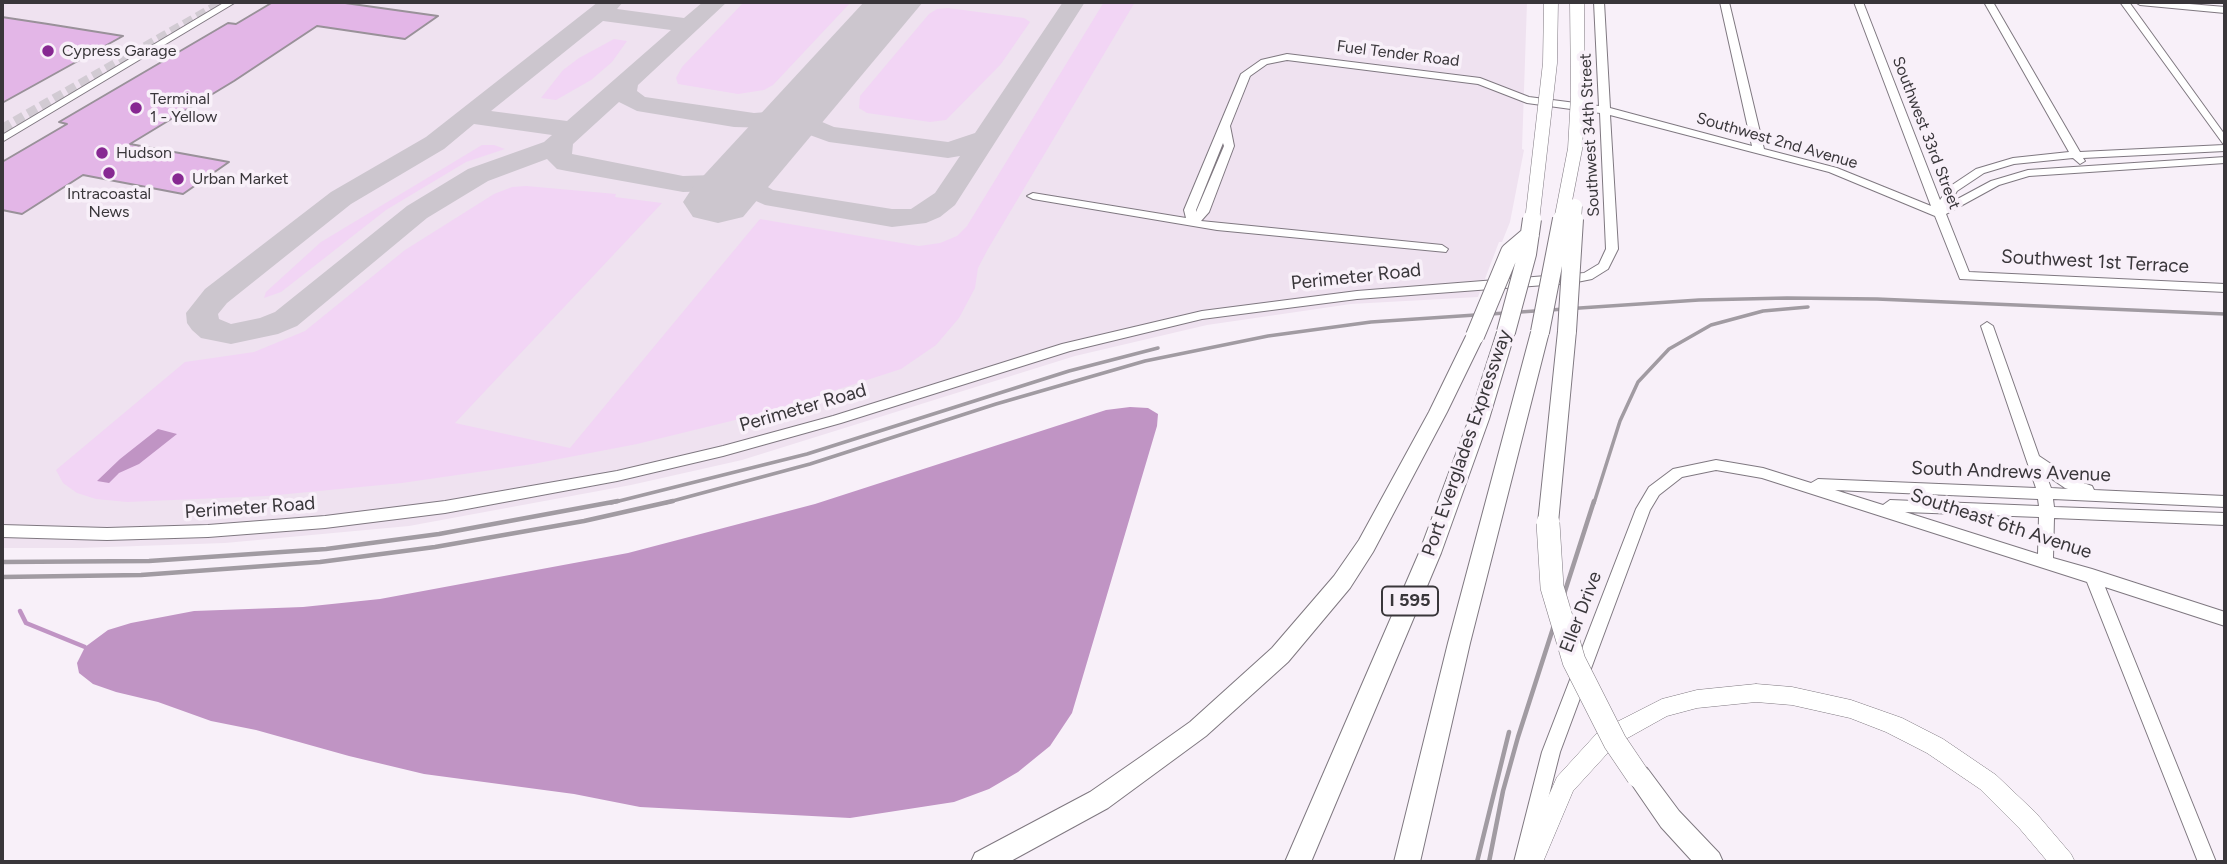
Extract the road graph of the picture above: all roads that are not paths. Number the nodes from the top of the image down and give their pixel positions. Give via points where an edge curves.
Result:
1 (231, 2) edge
2 (1551, 2) edge
3 (1577, 2) edge
4 (1599, 2) edge
5 (1725, 2) edge
6 (1858, 2) edge
7 (1988, 2) edge
8 (2125, 2) edge
9 (2140, 2) edge
10 (2225, 10) edge
11 (1604, 110) junction
12 (2, 139) edge
13 (2225, 142) edge
14 (2225, 148) edge
15 (1575, 149) junction
16 (1759, 151) junction
17 (2075, 155) junction
18 (2225, 160) edge
19 (2085, 168) junction
20 (1033, 196) dead end
21 (1938, 213) junction
22 (1192, 223) junction
23 (1530, 235) junction
24 (1442, 249) dead end
25 (1604, 265) joint
26 (1964, 276) joint
27 (2225, 288) edge
28 (1987, 326) dead end
29 (2034, 459) junction
30 (1763, 473) joint
31 (1795, 482) junction
32 (2045, 492) junction
33 (2109, 495) junction
34 (2225, 500) edge
35 (1871, 506) junction
36 (2047, 512) junction
37 (2225, 519) edge
38 (2, 531) edge
39 (2045, 560) junction
40 (2092, 575) junction
41 (2225, 619) edge
42 (984, 862) edge
43 (1298, 862) edge
44 (1407, 862) edge
45 (1523, 862) edge
46 (1531, 862) edge
47 (1710, 862) edge
48 (2063, 862) edge
49 (2207, 862) edge

1 - 12 street
2 - 23 highway, Port Everglades Expressway / I 595, bridge via 1547,100
3 - 15 highway, Port Everglades Expressway / I 595, bridge
4 - 11 street, Southwest 34th Street
5 - 16 street
6 - 21 street, Southwest 33rd Street
7 - 17 street
8 - 13 street
9 - 10 street
11 - 16 street, Southwest 2nd Avenue
11 - 22 street, Fuel Tender Road via 1527,100 1480,81 1287,57 1264,62 1246,74 1226,128 1228,146 1203,212
11 - 25 street, Southwest 34th Street via 1612,249
14 - 17 street
15 - 44 highway, Port Everglades Expressway / I 595, bridge via 1540,332
15 - 47 highway, bridge via 1575,228 1548,523 1552,587 1574,661 1615,741 1670,819
16 - 21 street, Southwest 2nd Avenue via 1833,170
17 - 19 street
17 - 21 street via 2013,161 1980,171 1953,188
18 - 19 street
19 - 21 street via 2028,173
20 - 22 street
21 - 26 street, Southwest 33rd Street
22 - 24 street
23 - 42 highway, bridge via 1510,252 1426,436 1366,546 1280,655 1198,729 1151,764 1099,800
23 - 43 highway, Port Everglades Expressway / I 595, bridge via 1479,419 1430,553
25 - 38 street, Perimeter Road via 1572,279 1370,293 1176,320 1067,346 723,451 617,476 445,507 208,531
26 - 27 street, Southwest 1st Terrace
28 - 29 street
29 - 32 street
29 - 33 street via 2070,484
30 - 31 street, Southeast 6th Avenue
30 - 45 street, Eller Drive via 1728,466 1691,469 1670,478 1648,499 1551,752
31 - 32 street, South Andrews Avenue
31 - 35 street, Southeast 6th Avenue
32 - 33 street, South Andrews Avenue
32 - 36 street
33 - 34 street, South Andrews Avenue
35 - 36 street, South Andrews Avenue
35 - 39 street, Southeast 6th Avenue
36 - 37 street, South Andrews Avenue
36 - 39 street
39 - 40 street, Southeast 6th Avenue
40 - 41 street, Southeast 6th Avenue
40 - 49 street
46 - 48 main road via 1566,784 1607,738 1661,708 1756,693 1851,709 1935,746 1988,782

